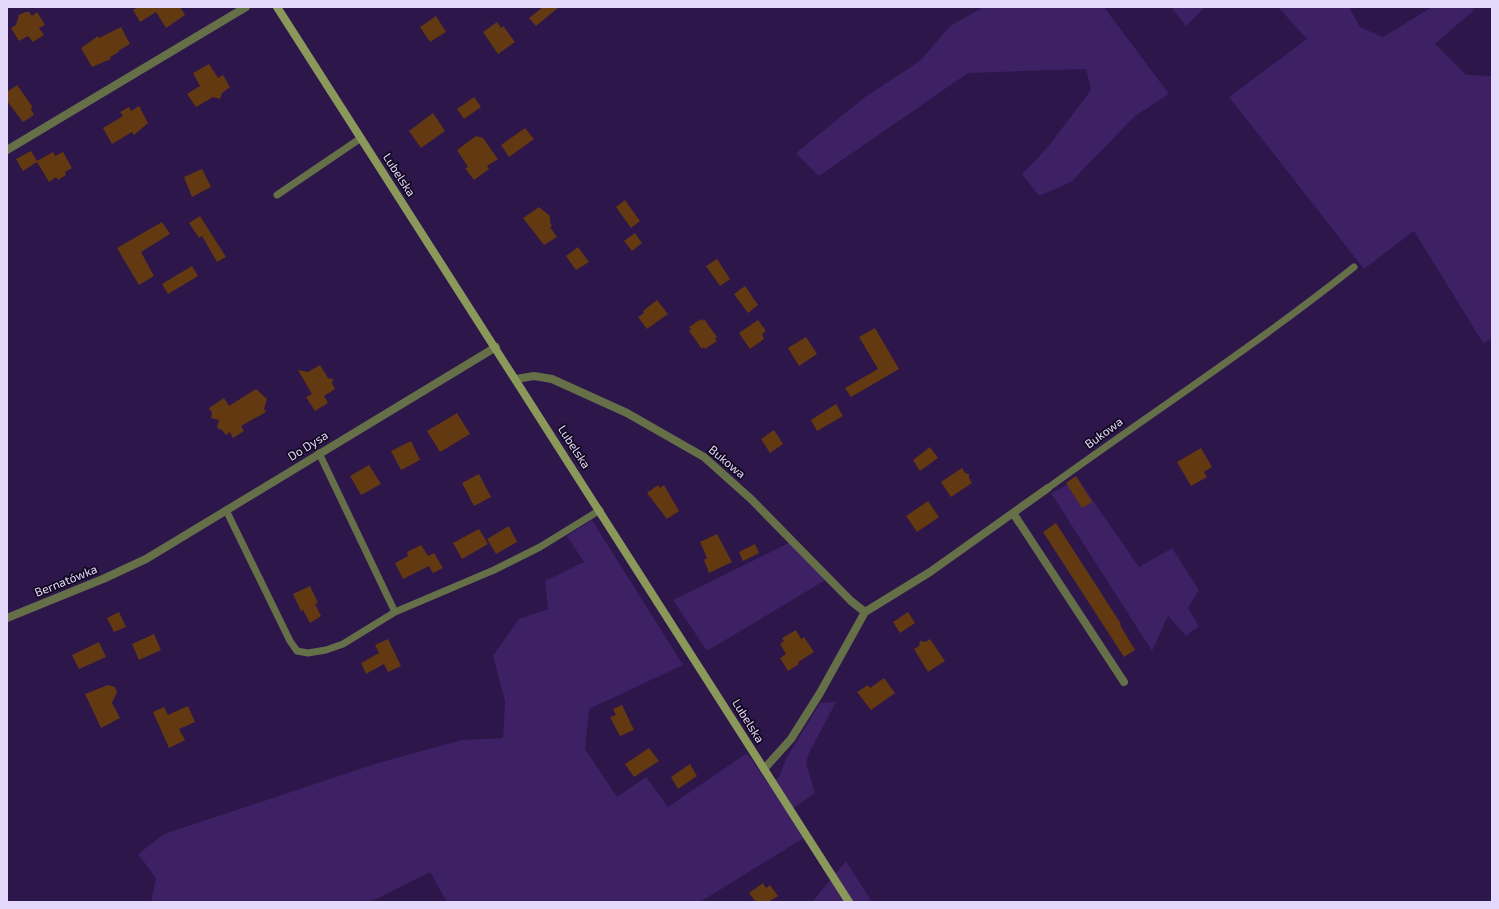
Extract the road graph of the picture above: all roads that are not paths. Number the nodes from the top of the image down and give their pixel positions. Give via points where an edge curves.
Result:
1 (246, 7) edge
2 (277, 7) edge
3 (361, 138) junction
4 (7, 150) edge
5 (277, 195) dead end
6 (1354, 267) dead end
7 (496, 347) junction
8 (516, 378) junction
9 (319, 453) junction
10 (1048, 488) joint
11 (226, 510) junction
12 (600, 510) junction
13 (1013, 513) junction
14 (134, 565) joint
15 (395, 612) junction
16 (865, 612) junction
17 (7, 618) edge
18 (1124, 682) dead end
19 (764, 770) junction
20 (849, 902) edge

1 - 4 street
2 - 3 street, Lubelska
3 - 5 lane
3 - 7 street, Lubelska
6 - 10 lane, Bukowa via 1290,317
7 - 8 street, Lubelska
7 - 9 street, Do Dysa
8 - 12 street, Lubelska
8 - 16 street, Bukowa via 534,376 552,379 627,413 704,456 751,499 851,602
9 - 11 street, Do Dysa
9 - 15 lane
10 - 13 street, Bukowa
11 - 14 street, Do Dysa
11 - 15 lane via 290,641 297,650 308,653 343,644
12 - 15 lane via 540,547 500,567
12 - 19 street, Lubelska
13 - 16 street, Bukowa via 930,572
13 - 18 street
14 - 17 street, Bernatówka
16 - 19 street, Bukowa via 820,694 791,739
19 - 20 street, Lubelska

